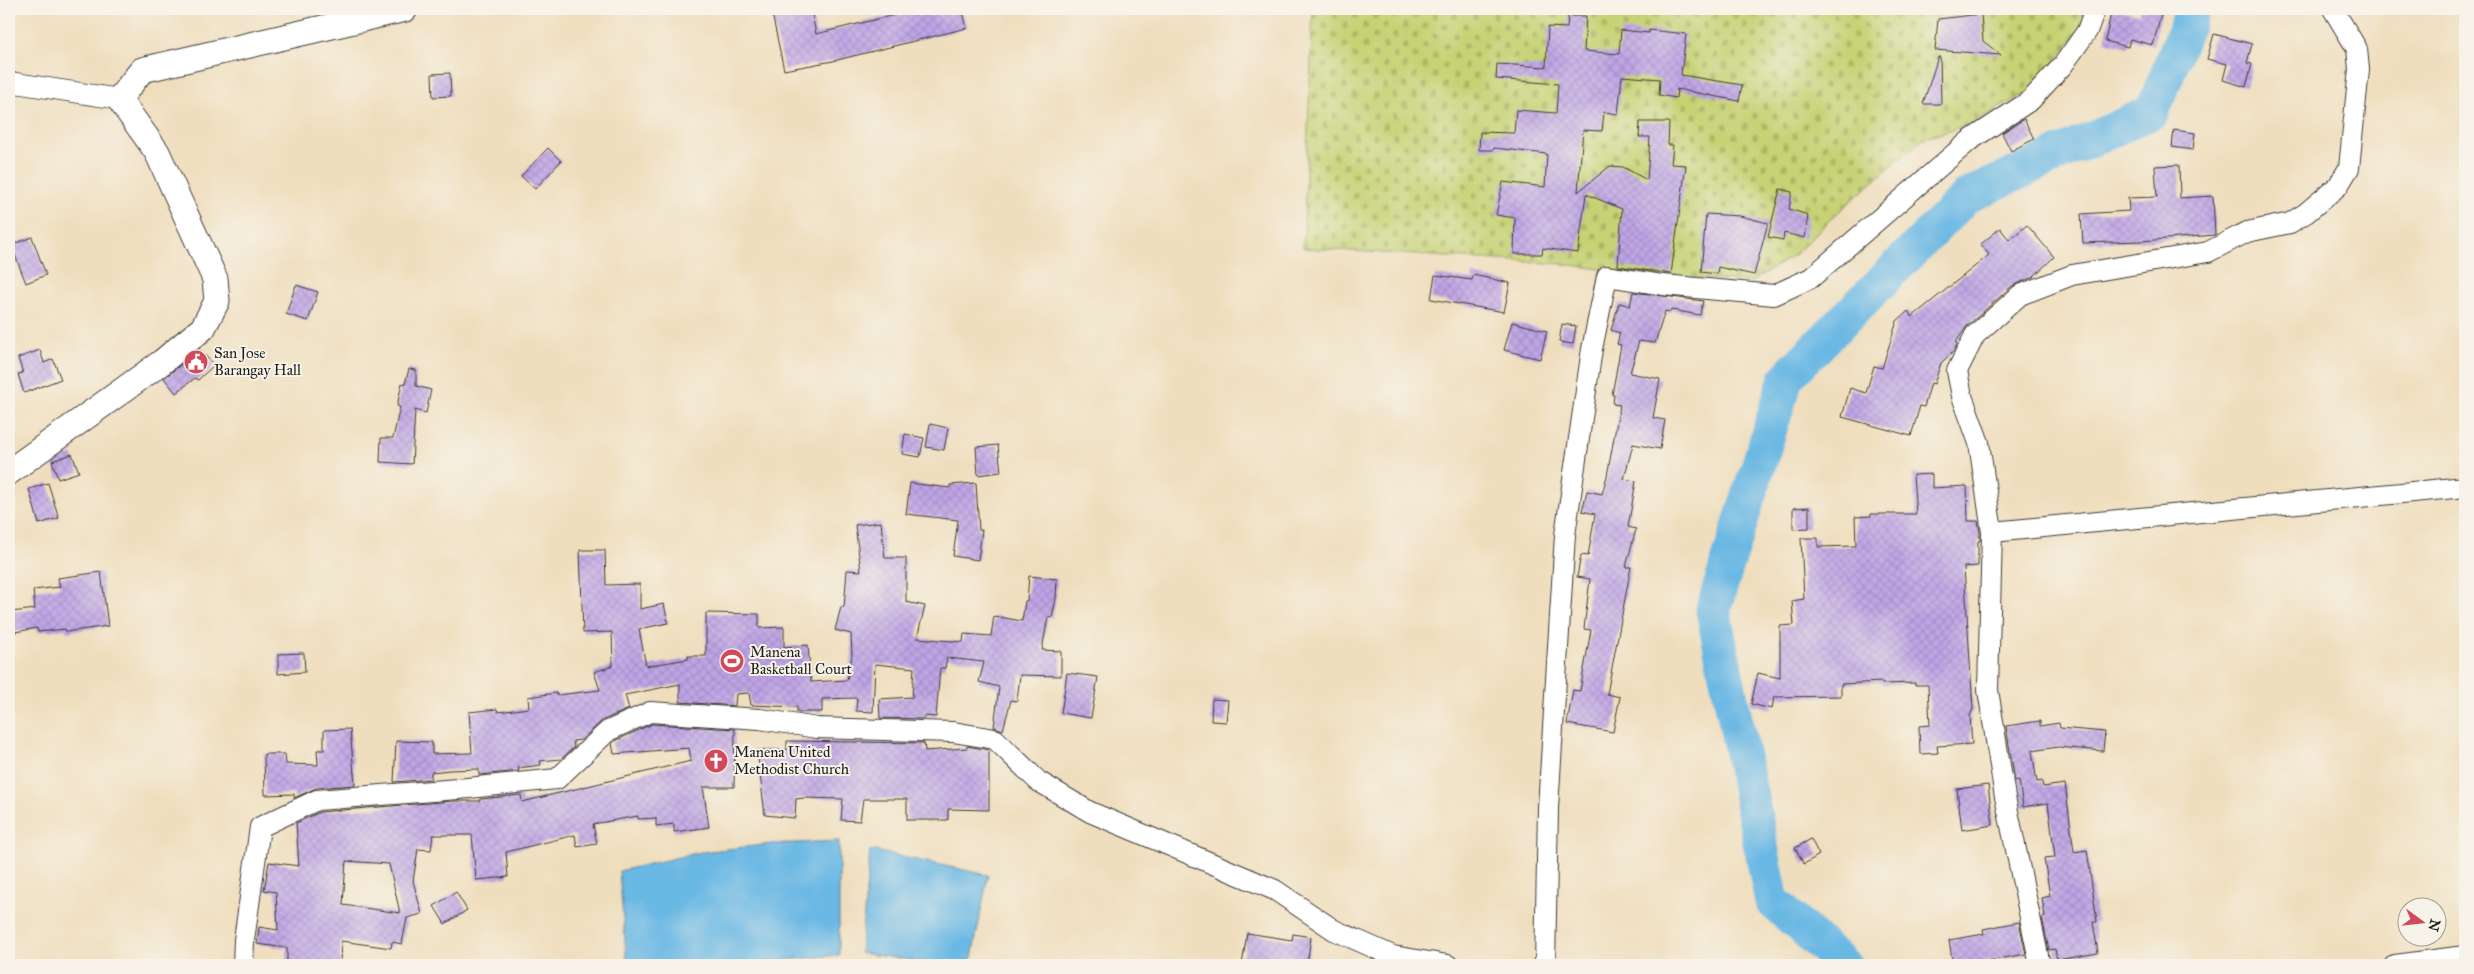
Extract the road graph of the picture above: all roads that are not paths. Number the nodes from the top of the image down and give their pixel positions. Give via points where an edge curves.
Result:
1 (405, 9) edge
2 (2095, 9) edge
3 (2333, 9) edge
4 (9, 82) edge
5 (119, 99) junction
6 (9, 472) edge
7 (2465, 487) edge
8 (1992, 532) junction
9 (2465, 956) edge
10 (243, 965) edge
11 (1448, 965) edge
12 (1545, 965) edge
13 (2040, 965) edge
14 (2395, 965) edge

1 - 5 street via 142,70
2 - 12 street via 2088,31 2064,65 2030,100 1969,141 1811,278 1774,295 1663,285 1607,276 1589,367 1565,535 1548,808
3 - 8 street via 2357,49 2359,69 2349,168 2338,186 2290,222 2247,232 2208,252 2072,275 2020,295 1975,335 1957,370 1962,396 1979,443
4 - 5 street
5 - 6 street via 157,152 215,278 216,301 204,328
7 - 8 street
8 - 13 street via 1988,690 2005,797
9 - 14 street
10 - 11 street via 260,826 317,800 557,779 608,731 650,712 760,719 817,728 953,732 995,740 1038,780 1090,812 1275,890 1334,930 1393,956

